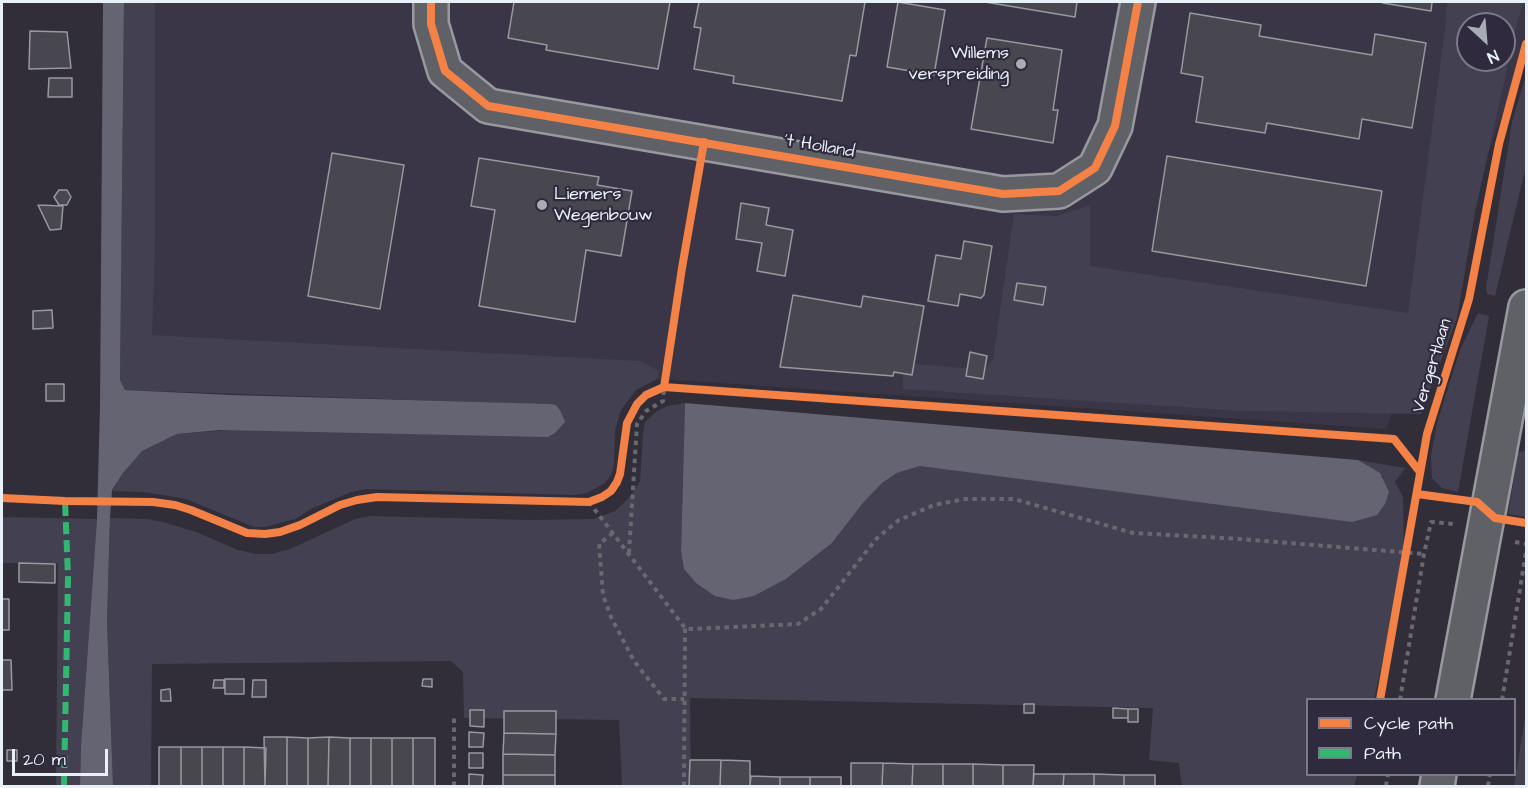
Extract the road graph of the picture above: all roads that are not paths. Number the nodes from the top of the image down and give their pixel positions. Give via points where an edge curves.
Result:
1 (431, 2) edge
2 (1138, 2) edge
3 (1527, 307) edge
4 (1516, 418) edge
5 (1453, 698) edge

1 - 2 street, 't Holland via 431,24 445,71 488,106 1003,194 1059,191 1095,168 1115,126
3 - 4 street
4 - 5 street

